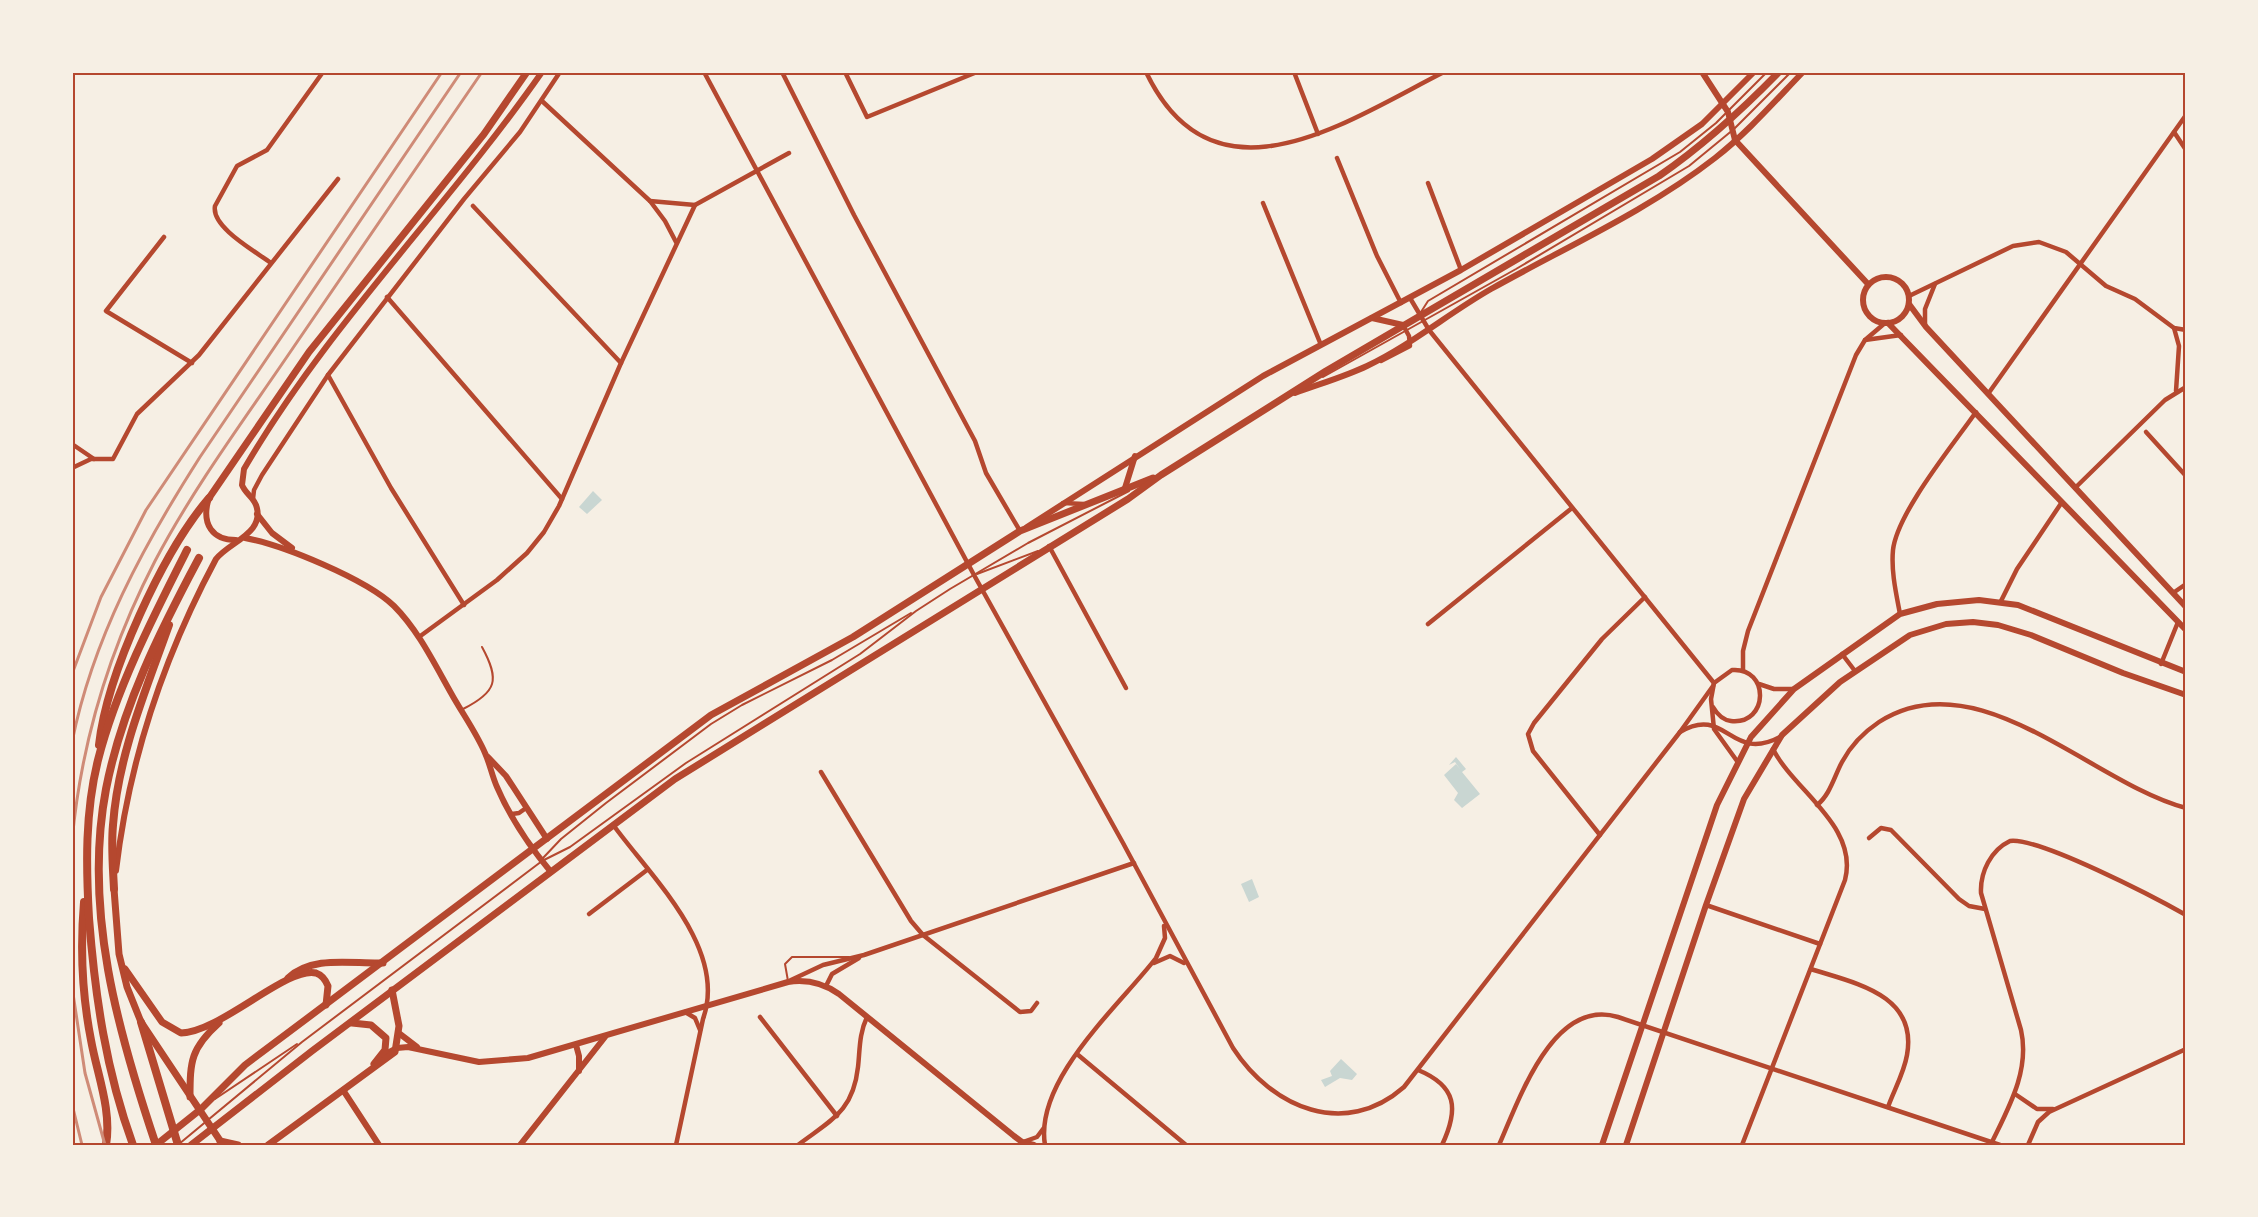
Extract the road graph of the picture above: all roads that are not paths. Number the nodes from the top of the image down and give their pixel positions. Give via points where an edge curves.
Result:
1 (323, 72) edge
2 (528, 72) edge
3 (542, 72) edge
4 (560, 72) edge
5 (705, 72) edge
6 (782, 72) edge
7 (845, 72) edge
8 (977, 72) edge
9 (1146, 72) edge
10 (1294, 72) edge
11 (1444, 72) edge
12 (1702, 72) edge
13 (1754, 72) edge
14 (1767, 72) edge
15 (1779, 72) edge
16 (1791, 72) edge
17 (1803, 72) edge
18 (542, 101) junction
19 (1724, 103) junction
20 (1728, 112) junction
21 (2186, 116) edge
22 (1731, 121) junction
23 (1734, 129) junction
24 (2174, 132) junction
25 (1318, 134) junction
26 (1735, 140) junction
27 (2186, 150) edge
28 (789, 153) dead end
29 (1337, 158) dead end
30 (758, 170) junction
31 (338, 179) dead end
32 (1428, 183) dead end
33 (650, 201) junction
34 (1263, 203) dead end
35 (695, 205) junction
36 (473, 206) dead end
37 (164, 237) dead end
38 (676, 242) junction
39 (2080, 262) junction
40 (271, 263) junction
41 (1461, 270) junction
42 (1935, 283) junction
43 (1868, 284) junction
44 (1909, 296) junction
45 (387, 297) junction
46 (1410, 298) junction
47 (1401, 303) junction
48 (1909, 304) junction
49 (1372, 318) junction
50 (1422, 319) junction
51 (1887, 323) junction
52 (1926, 327) junction
53 (1405, 328) junction
54 (2174, 328) junction
55 (1429, 330) junction
56 (2186, 330) edge
57 (1902, 335) junction
58 (1865, 340) junction
59 (1411, 341) junction
60 (1321, 345) junction
61 (192, 363) junction
62 (621, 363) junction
63 (328, 375) junction
64 (2186, 387) edge
65 (2176, 391) junction
66 (1988, 394) junction
67 (1288, 395) junction
68 (1976, 412) junction
69 (2146, 432) dead end
70 (72, 444) edge
71 (1135, 455) junction
72 (94, 459) junction
73 (72, 468) edge
74 (1161, 475) junction
75 (2186, 476) edge
76 (1125, 488) junction
77 (2075, 488) junction
78 (209, 498) junction
79 (562, 499) junction
80 (253, 500) junction
81 (2062, 502) junction
82 (1060, 503) junction
83 (1084, 504) junction
84 (1572, 508) junction
85 (257, 514) junction
86 (1020, 531) junction
87 (244, 538) junction
88 (1049, 546) junction
89 (187, 550) dead end
90 (297, 552) junction
91 (199, 558) dead end
92 (967, 562) junction
93 (974, 574) junction
94 (2186, 584) edge
95 (982, 588) junction
96 (182, 591) junction
97 (2173, 593) junction
98 (1645, 597) junction
99 (2001, 601) junction
100 (464, 605) junction
101 (2185, 606) edge
102 (916, 611) junction
103 (1900, 614) junction
104 (2178, 622) junction
105 (1428, 624) dead end
106 (2186, 630) edge
107 (419, 637) junction
108 (482, 647) dead end
109 (1842, 653) junction
110 (2161, 664) junction
111 (1743, 670) junction
112 (1855, 671) junction
113 (2186, 672) edge
114 (1713, 684) junction
115 (1759, 684) junction
116 (1126, 688) dead end
117 (1794, 689) junction
118 (2186, 695) edge
119 (1713, 707) junction
120 (461, 710) junction
121 (1725, 719) junction
122 (1712, 724) junction
123 (1680, 732) junction
124 (1782, 735) junction
125 (1747, 743) junction
126 (1773, 749) junction
127 (485, 753) junction
128 (99, 757) junction
129 (1737, 761) junction
130 (821, 772) dead end
131 (1817, 805) junction
132 (526, 808) junction
133 (2186, 808) edge
134 (512, 814) junction
135 (614, 826) junction
136 (1600, 835) junction
137 (1869, 838) dead end
138 (547, 839) junction
139 (533, 849) junction
140 (542, 861) junction
141 (1134, 863) junction
142 (646, 870) junction
143 (86, 872) junction
144 (551, 872) junction
145 (114, 889) junction
146 (1706, 905) junction
147 (1984, 909) junction
148 (589, 914) dead end
149 (2186, 915) edge
150 (1163, 921) junction
151 (923, 935) junction
152 (1820, 944) junction
153 (864, 955) junction
154 (383, 963) junction
155 (121, 965) junction
156 (1150, 966) junction
157 (1188, 967) junction
158 (1811, 969) junction
159 (285, 982) junction
160 (788, 982) junction
161 (826, 986) junction
162 (392, 990) junction
163 (1037, 1003) dead end
164 (326, 1005) junction
165 (709, 1005) junction
166 (685, 1012) junction
167 (760, 1017) dead end
168 (867, 1017) junction
169 (223, 1019) junction
170 (141, 1022) junction
171 (352, 1023) junction
172 (1642, 1025) junction
173 (1664, 1033) junction
174 (399, 1034) junction
175 (606, 1036) junction
176 (700, 1038) junction
177 (302, 1041) junction
178 (576, 1045) junction
179 (397, 1048) junction
180 (420, 1049) junction
181 (2186, 1049) edge
182 (1077, 1054) junction
183 (379, 1059) junction
184 (372, 1068) junction
185 (1772, 1068) junction
186 (1418, 1070) junction
187 (578, 1072) junction
188 (343, 1090) junction
189 (2015, 1094) junction
190 (190, 1097) junction
191 (1888, 1107) junction
192 (201, 1109) junction
193 (2055, 1109) junction
194 (837, 1116) junction
195 (1044, 1127) junction
196 (1992, 1142) junction
197 (222, 1143) edge
198 (1023, 1143) edge
199 (106, 1145) edge
200 (133, 1145) edge
201 (156, 1145) edge
202 (178, 1145) edge
203 (191, 1145) edge
204 (238, 1145) edge
205 (268, 1145) edge
206 (379, 1145) edge
207 (520, 1145) edge
208 (676, 1145) edge
209 (798, 1145) edge
210 (1034, 1145) edge
211 (1045, 1145) edge
212 (1186, 1145) edge
213 (1442, 1145) edge
214 (1499, 1145) edge
215 (1602, 1145) edge
216 (1626, 1145) edge
217 (1742, 1145) edge
218 (2000, 1145) edge
219 (2028, 1145) edge

1 - 40 street via 267,150 237,166 214,209 220,225
2 - 78 main road via 471,150 327,327
3 - 80 street via 491,143 285,405 242,474 244,490
4 - 18 street
5 - 30 street
6 - 86 street via 975,441 986,473
7 - 8 street via 867,117
9 - 25 street via 1170,112 1216,142 1263,149
10 - 25 street
11 - 25 street
12 - 19 street
13 - 19 street
14 - 20 lane
15 - 22 main road
16 - 23 lane
17 - 26 street
18 - 33 street
18 - 45 street
19 - 20 street
19 - 41 street via 1652,159
20 - 22 street
20 - 50 lane via 1680,152 1428,301
21 - 24 street
22 - 23 street
22 - 50 main road via 1659,176
23 - 26 street
23 - 50 lane via 1667,180
24 - 27 street
24 - 39 street
26 - 43 street
26 - 55 street via 1716,158 1672,187 1450,313
28 - 30 street
29 - 47 street
30 - 35 street
30 - 92 street
31 - 40 street
32 - 41 street
33 - 35 street
33 - 38 street
34 - 60 street
35 - 38 street
36 - 62 street
37 - 61 street via 106,311
38 - 62 street
39 - 42 street via 2052,245 2026,242
39 - 54 street via 2106,286 2135,299
39 - 66 street
40 - 61 street
41 - 46 street
42 - 44 street
42 - 52 street via 1924,313
43 - 44 street via 1879,277 1892,278 1903,284
43 - 51 street via 1862,298 1864,309 1870,317
44 - 48 street
45 - 63 street
45 - 79 street
46 - 47 street
46 - 50 street
47 - 49 street
48 - 51 street via 1904,315
48 - 52 street
49 - 53 street
49 - 60 street
50 - 53 main road
50 - 55 street
51 - 57 street
51 - 58 street
52 - 66 street
53 - 59 street
53 - 67 main road
54 - 56 street
54 - 65 street via 2180,346
55 - 59 street
55 - 84 street
57 - 58 street
57 - 68 street
58 - 111 street via 1748,631 1743,646
59 - 67 street via 1367,366
60 - 71 street
61 - 72 street via 137,414 113,459
62 - 79 street
63 - 80 street via 262,475
63 - 100 street via 390,488
64 - 65 street
65 - 77 street
66 - 77 street
67 - 74 main road
68 - 81 street
68 - 103 street via 1898,530 1893,568
69 - 75 street
70 - 72 street
71 - 76 street
71 - 82 street
72 - 73 street
74 - 76 main road
74 - 88 main road
74 - 93 lane
76 - 83 main road
77 - 97 street
78 - 87 street via 206,516 211,530 221,538
78 - 128 highway via 175,549 135,630 106,714
79 - 100 street via 533,546
80 - 85 street
81 - 99 street
81 - 104 street
82 - 83 street
82 - 86 street
83 - 86 main road
84 - 98 street
84 - 105 street
85 - 87 street via 252,530
85 - 90 street via 272,533
86 - 92 main road
87 - 90 street
87 - 145 street via 224,549 212,567 156,690 127,795
88 - 93 lane via 994,570
88 - 95 main road
88 - 116 street
89 - 128 highway via 141,646
90 - 107 street via 384,598
91 - 96 highway
92 - 93 street
92 - 138 main road via 853,637 711,715
93 - 95 street
93 - 102 lane
94 - 97 street
95 - 135 main road via 695,766
95 - 141 street
96 - 145 highway via 122,765 112,826
96 - 201 highway via 129,709 108,783 101,834 102,918 108,974
97 - 101 street
98 - 114 street
98 - 136 street via 1602,639 1528,734 1533,751
99 - 103 street via 1942,603
99 - 110 street
100 - 107 street
102 - 140 lane via 860,654 686,763 570,847
102 - 140 lane via 711,724 561,839
103 - 109 street
104 - 106 street
104 - 110 street
107 - 120 street
108 - 120 lane via 491,667 492,688 480,701
109 - 112 street
109 - 117 street
110 - 113 street
111 - 114 street via 1729,671
111 - 115 street
112 - 118 street via 1910,635 1946,624 1973,622 2031,635
112 - 124 street
114 - 119 street
114 - 123 street
115 - 117 street
115 - 121 street via 1760,703 1754,714 1741,720
117 - 125 street
119 - 121 street
119 - 122 street
120 - 127 street
121 - 122 street
122 - 123 street via 1699,723
122 - 125 street
122 - 129 street
123 - 136 street
124 - 125 street via 1772,741
124 - 126 street
125 - 129 street
126 - 131 street
126 - 146 street via 1737,815
127 - 132 street via 506,776
127 - 134 street
128 - 143 highway via 88,818
129 - 172 street via 1704,840
130 - 151 street
131 - 133 street via 1826,796 1845,757 1873,727 1904,711 1939,704 2004,718 2153,796
131 - 152 street via 1839,834 1847,862 1845,880
132 - 134 street
132 - 138 street
134 - 139 street
135 - 142 street
135 - 144 main road
136 - 186 street
137 - 147 street via 1883,827 1893,831 1959,899
138 - 139 main road
139 - 140 street
139 - 154 main road
140 - 144 street
140 - 177 lane
141 - 150 street
141 - 151 street
142 - 148 street
142 - 165 street via 694,935 703,959
143 - 199 highway via 81,953 88,1023 107,1113
143 - 200 highway via 101,1033
144 - 162 main road
145 - 155 main road
146 - 152 street
146 - 173 street
147 - 149 street via 1981,888 1985,869 2000,847 2019,840 2094,870
147 - 189 street via 2023,1039 2023,1062
150 - 156 street via 1164,942
150 - 157 street
151 - 153 street
151 - 163 street via 1020,1012 1031,1011
152 - 158 street
153 - 160 street via 823,965
153 - 160 lane via 792,957 785,964
153 - 161 street via 832,974
154 - 159 main road via 312,964 297,970
154 - 164 main road
155 - 169 main road via 169,1028 187,1033
155 - 170 main road
156 - 157 street via 1170,956
156 - 182 street
157 - 186 street via 1244,1062 1276,1091 1306,1108 1330,1115 1364,1111 1396,1093
158 - 185 street
158 - 191 street via 1880,993 1899,1013 1907,1037 1907,1052
159 - 164 main road via 311,973 319,975 328,986
159 - 169 main road
160 - 161 street via 804,980
160 - 165 street
161 - 168 street
162 - 171 main road
162 - 174 main road
164 - 192 main road via 236,1072
165 - 166 street
165 - 176 street
166 - 175 street
166 - 176 street via 698,1022
167 - 194 street
168 - 194 street via 861,1032 853,1090
168 - 198 street
169 - 190 main road via 195,1050
170 - 190 main road
170 - 202 highway
171 - 183 main road via 371,1025 384,1035 386,1047
171 - 203 main road
172 - 173 street
172 - 214 street via 1598,1014 1566,1027 1545,1052
172 - 215 street
173 - 185 street
173 - 216 street
174 - 179 main road
174 - 180 street
175 - 178 street
175 - 187 street
176 - 208 street
177 - 192 lane
177 - 202 lane
178 - 180 street via 495,1062 462,1060
178 - 187 street
179 - 180 street
179 - 183 street
179 - 184 main road via 386,1061
181 - 193 street
182 - 195 street via 1053,1089
182 - 212 street
183 - 184 main road
184 - 188 main road
185 - 191 street
185 - 217 street
186 - 213 street via 1438,1078 1449,1094 1453,1114
187 - 207 street
188 - 205 main road
188 - 206 street
189 - 193 street via 2037,1109
189 - 196 street
190 - 197 main road
191 - 196 street
192 - 201 main road
193 - 219 street via 2038,1122
194 - 209 street
195 - 198 street via 1037,1137
195 - 211 street
196 - 218 street
197 - 204 main road
198 - 210 street

